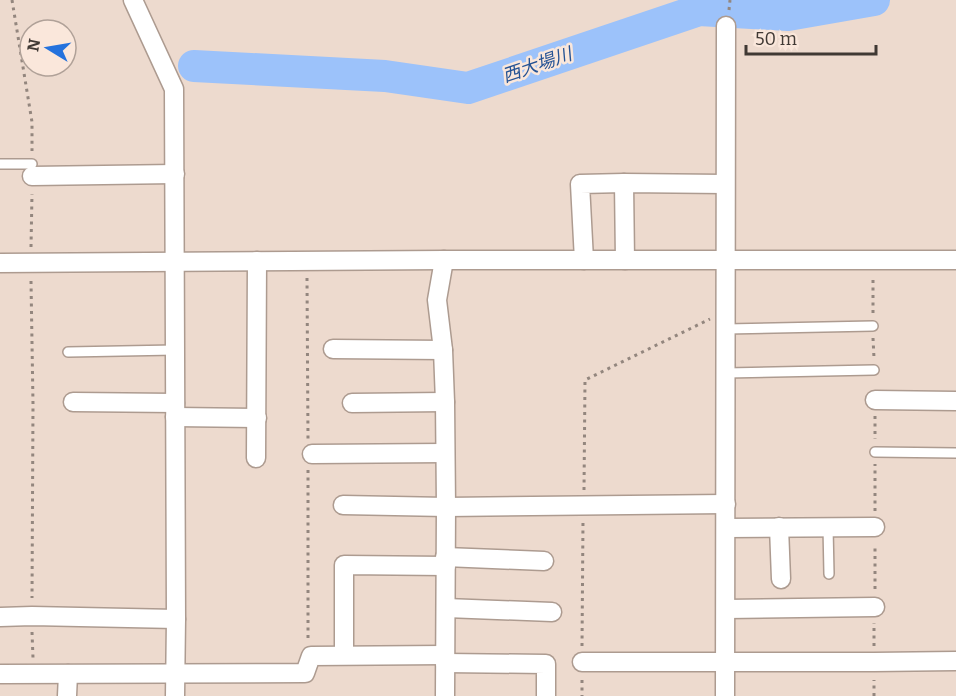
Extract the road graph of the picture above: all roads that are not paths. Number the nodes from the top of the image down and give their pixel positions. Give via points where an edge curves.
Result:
1 (133, 0) edge
2 (726, 26) dead end
3 (0, 164) edge
4 (32, 170) joint
5 (175, 174) junction
6 (624, 183) junction
7 (725, 184) junction
8 (444, 260) junction
9 (584, 260) junction
10 (625, 260) junction
11 (726, 260) junction
12 (956, 260) edge
13 (175, 261) junction
14 (257, 261) junction
15 (0, 263) edge
16 (873, 326) road end
17 (726, 329) junction
18 (333, 349) dead end
19 (175, 350) junction
20 (443, 350) junction
21 (68, 352) dead end
22 (874, 370) road end
23 (726, 374) junction
24 (875, 400) road end
25 (956, 401) edge
26 (73, 402) dead end
27 (445, 402) junction
28 (352, 403) dead end
29 (175, 410) junction
30 (256, 418) junction
31 (875, 452) road end
32 (445, 453) junction
33 (956, 453) edge
34 (309, 454) road end
35 (256, 458) dead end
36 (726, 504) junction
37 (343, 505) dead end
38 (446, 507) junction
39 (779, 527) junction
40 (828, 527) junction
41 (875, 527) road end
42 (726, 528) junction
43 (445, 561) junction
44 (544, 561) dead end
45 (829, 574) dead end
46 (781, 579) dead end
47 (874, 607) road end
48 (446, 608) junction
49 (726, 609) junction
50 (552, 612) dead end
51 (0, 617) edge
52 (176, 619) junction
53 (344, 655) junction
54 (445, 659) junction
55 (956, 661) edge
56 (582, 662) road end
57 (725, 662) junction
58 (0, 674) edge
59 (68, 674) junction
60 (175, 674) junction
61 (67, 696) edge
62 (175, 696) edge
63 (445, 696) edge
64 (546, 696) edge
65 (725, 696) edge

1 - 5 street via 174,88
2 - 7 street
3 - 4 lane
4 - 5 street
5 - 13 street
6 - 7 street
6 - 9 street via 580,184
6 - 10 street
7 - 11 street
8 - 9 street
8 - 14 street
8 - 20 street via 437,300
9 - 10 street
10 - 11 street
11 - 12 street
11 - 17 street
13 - 14 street
13 - 15 street
13 - 19 street
14 - 30 street
16 - 17 lane
17 - 23 street
18 - 20 street
19 - 21 lane
19 - 29 street
20 - 27 street
22 - 23 lane
23 - 36 street
24 - 25 street
26 - 29 street
27 - 28 street
27 - 32 street
29 - 30 street
29 - 52 street
30 - 35 street
31 - 33 lane
32 - 34 street
32 - 38 street
36 - 38 street
36 - 42 street
37 - 38 street
38 - 43 street
39 - 40 street
39 - 42 street
39 - 46 street
40 - 41 street
40 - 45 lane
42 - 49 street
43 - 44 street
43 - 48 street
43 - 53 street via 344,565
47 - 49 street
48 - 50 street
48 - 54 street
49 - 57 street
51 - 52 street
52 - 60 street
53 - 54 street
53 - 60 street via 311,656 305,673
54 - 63 street
54 - 64 street via 546,664
55 - 57 street
56 - 57 street
57 - 65 street
58 - 59 street
59 - 60 street
59 - 61 street
60 - 62 street

